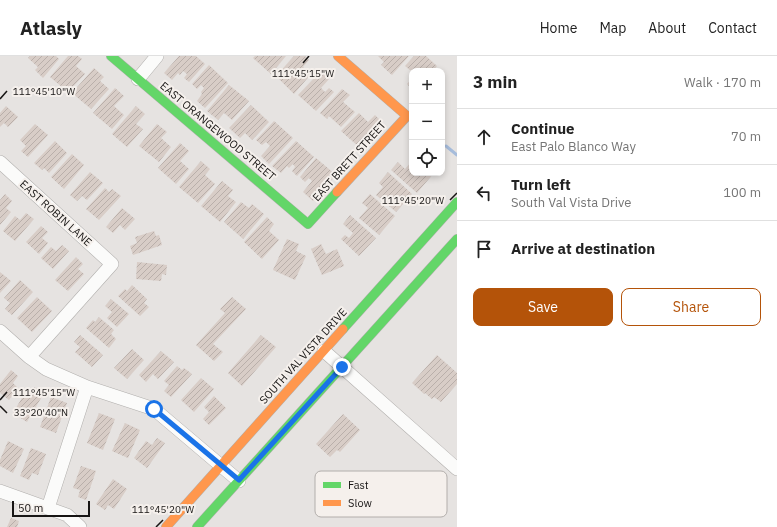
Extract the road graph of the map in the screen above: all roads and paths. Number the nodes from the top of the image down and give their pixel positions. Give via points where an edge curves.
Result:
1 (111, 56) edge
2 (157, 56) edge
3 (338, 56) edge
4 (138, 78) junction
5 (0, 162) edge
6 (457, 202) edge
7 (308, 224) joint
8 (457, 239) edge
9 (0, 331) edge
10 (324, 351) junction
11 (29, 357) junction
12 (342, 367) junction
13 (88, 387) junction
14 (221, 465) junction
15 (457, 469) edge
16 (239, 480) junction
17 (0, 491) edge
18 (48, 508) junction
19 (80, 527) edge
20 (166, 527) edge
21 (197, 527) edge

1 - 4 main road, EAST ORANGEWOOD STREET
2 - 4 street
3 - 7 main road, EAST BRETT STREET via 407,116
4 - 7 main road, EAST ORANGEWOOD STREET
5 - 11 street, EAST ROBIN LANE via 112,264
6 - 10 main road, SOUTH VAL VISTA DRIVE
8 - 12 main road
9 - 11 street
10 - 12 street
10 - 14 main road, SOUTH VAL VISTA DRIVE
11 - 13 street via 46,369
12 - 15 street
12 - 16 main road
13 - 14 street via 154,409
13 - 18 street
14 - 16 street
14 - 20 main road, SOUTH VAL VISTA DRIVE
16 - 21 main road
17 - 18 street
18 - 19 street via 67,515

